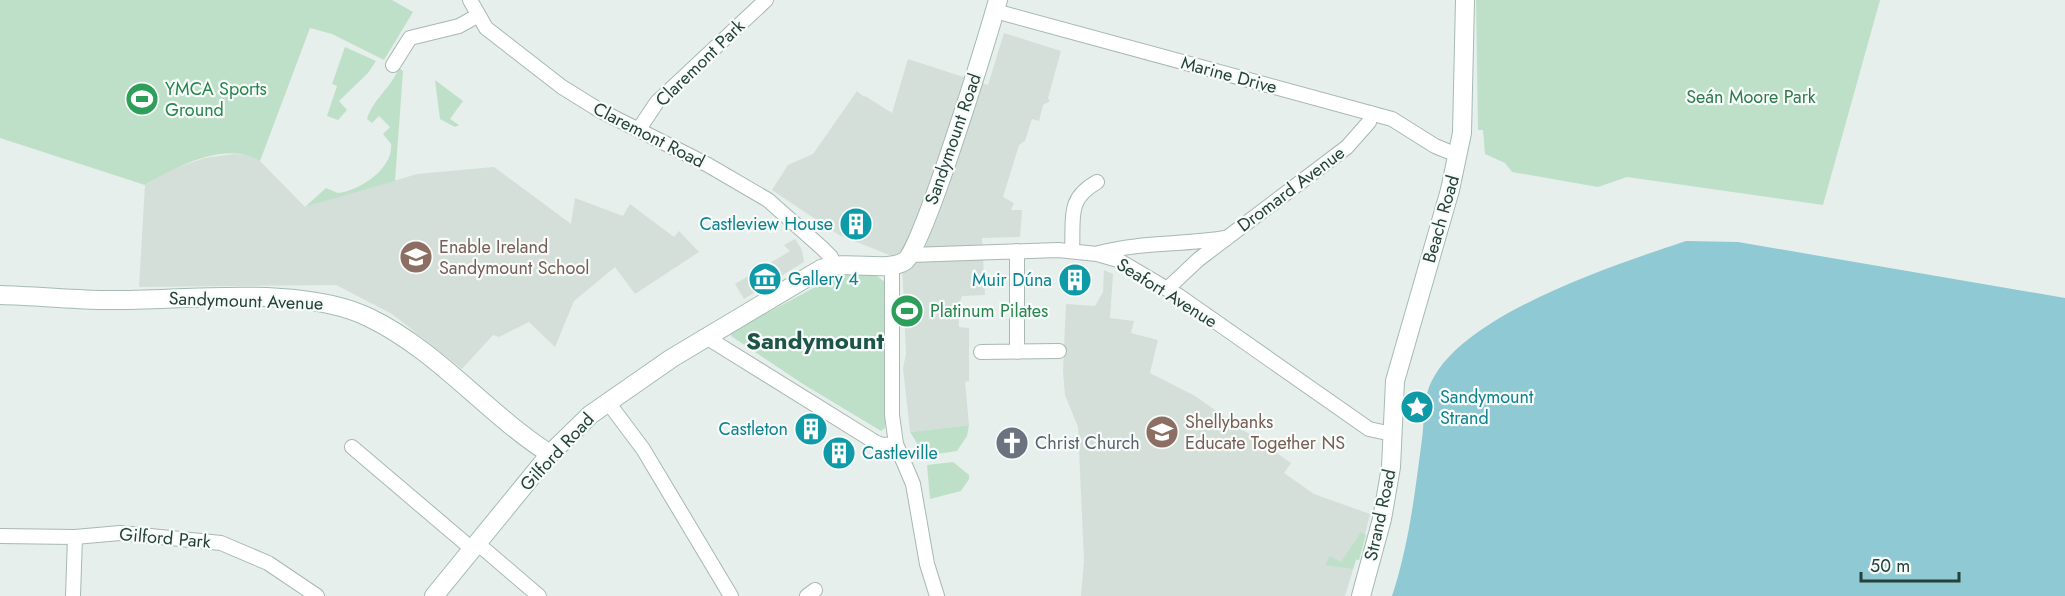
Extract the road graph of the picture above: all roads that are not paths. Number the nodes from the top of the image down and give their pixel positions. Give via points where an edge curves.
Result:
1 (470, 0) edge
2 (766, 0) edge
3 (1465, 0) edge
4 (997, 5) edge
5 (477, 16) junction
6 (393, 65) dead end
7 (1371, 113) junction
8 (639, 129) junction
9 (1457, 155) junction
10 (1096, 182) dead end
11 (1226, 237) junction
12 (1072, 250) junction
13 (1017, 251) junction
14 (1097, 254) junction
15 (911, 255) junction
16 (834, 264) junction
17 (892, 266) junction
18 (1167, 289) junction
19 (0, 295) edge
20 (706, 337) junction
21 (1017, 351) junction
22 (1059, 351) dead end
23 (981, 352) dead end
24 (607, 401) junction
25 (1392, 434) junction
26 (896, 444) junction
27 (352, 447) dead end
28 (550, 454) junction
29 (0, 537) edge
30 (75, 537) junction
31 (475, 546) junction
32 (73, 596) edge
33 (317, 596) edge
34 (434, 596) edge
35 (539, 596) edge
36 (730, 596) edge
37 (937, 596) edge
38 (1361, 596) edge

1 - 5 street, Claremont Road
2 - 8 street, Claremont Park via 657,102
3 - 9 street, Beach Road via 1463,116
4 - 7 street, Marine Drive
4 - 15 street, Sandymount Road via 936,192
5 - 6 street via 459,26 410,38
5 - 8 street, Claremont Road via 497,38 562,87
7 - 9 street, Marine Drive via 1392,119
7 - 11 street, Dromard Avenue via 1369,122 1347,147
8 - 16 street, Claremont Road via 768,200
9 - 25 street, Beach Road via 1395,381
10 - 12 street via 1082,190 1075,200
11 - 14 street, Dromard Avenue via 1123,247
11 - 18 street
12 - 13 street, Seafort Avenue
12 - 14 street, Seafort Avenue
13 - 15 street, Seafort Avenue
13 - 21 street
14 - 18 street, Seafort Avenue via 1118,260
15 - 17 street
16 - 17 street
16 - 20 street, Gilford Road
17 - 26 street via 892,415
18 - 25 street, Seafort Avenue via 1369,429
19 - 28 street, Sandymount Avenue via 100,300 243,298 335,304 370,318 417,345
20 - 24 street, Gilford Road
20 - 26 street via 875,442
21 - 22 street
21 - 23 street
24 - 28 street, Gilford Road
24 - 36 street via 643,449
25 - 38 street, Strand Road via 1382,519
26 - 37 street via 913,484 927,564
27 - 31 street
28 - 31 street, Gilford Road
29 - 30 street, Gilford Park
30 - 32 street
30 - 33 street, Gilford Park via 120,533 221,543 268,563
31 - 34 street, Gilford Road
31 - 35 street

